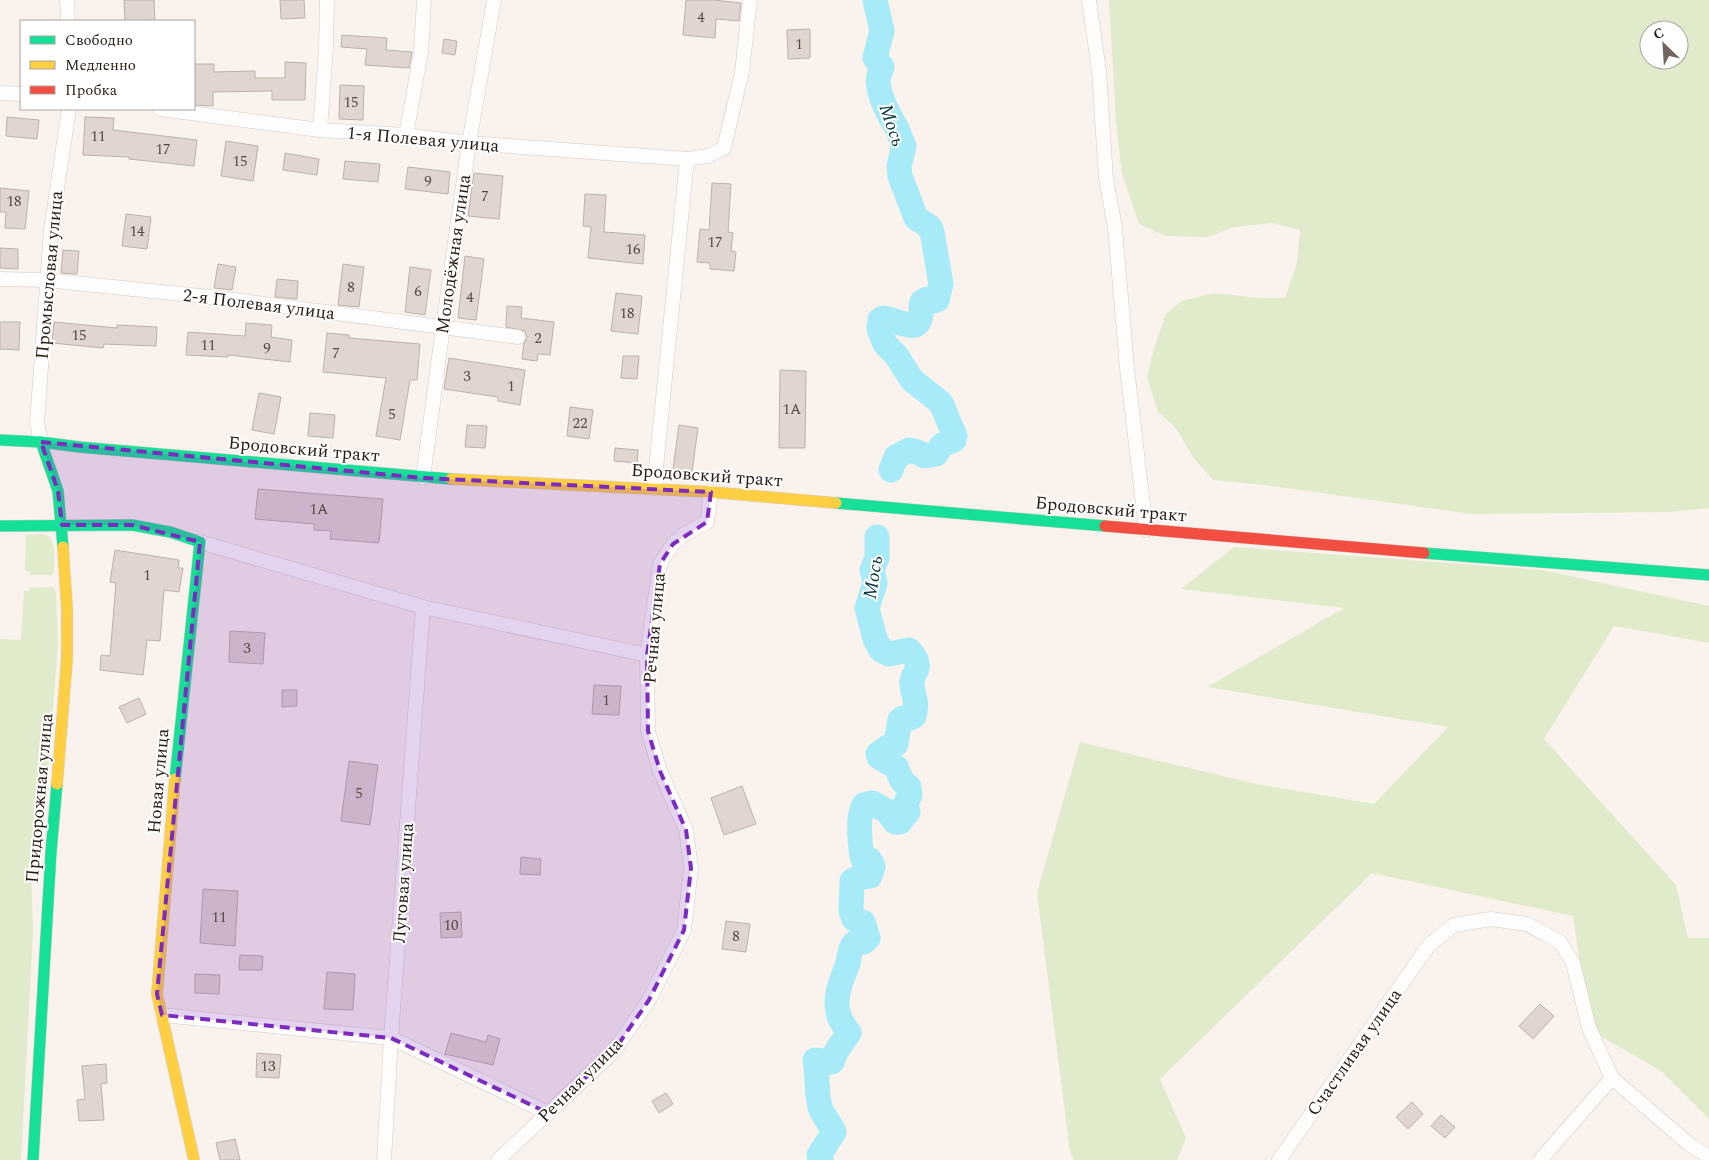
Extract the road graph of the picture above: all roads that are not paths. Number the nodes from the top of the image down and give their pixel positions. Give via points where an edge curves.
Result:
1 (67, 0) edge
2 (327, 0) edge
3 (424, 0) edge
4 (494, 0) edge
5 (750, 0) edge
6 (1089, 0) edge
7 (68, 20) edge
8 (0, 93) edge
9 (20, 94) edge
10 (69, 110) edge
11 (168, 110) edge
12 (320, 130) junction
13 (406, 135) junction
14 (469, 143) junction
15 (687, 159) junction
16 (0, 279) edge
17 (46, 280) junction
18 (443, 327) junction
19 (518, 337) dead end
20 (0, 440) edge
21 (40, 442) junction
22 (423, 478) junction
23 (654, 488) junction
24 (712, 492) junction
25 (62, 525) junction
26 (0, 526) edge
27 (1146, 530) junction
28 (200, 542) junction
29 (1709, 575) edge
30 (423, 607) junction
31 (647, 655) junction
32 (162, 1015) junction
33 (391, 1038) junction
34 (1612, 1078) junction
35 (548, 1113) junction
36 (1709, 1157) edge
37 (33, 1160) edge
38 (194, 1160) edge
39 (384, 1160) edge
40 (498, 1160) edge
41 (1279, 1160) edge
42 (1540, 1160) edge

1 - 7 street
2 - 12 street
3 - 13 street via 421,52
4 - 14 street, Молодёжная улица
5 - 15 street, 1-я Полевая улица via 742,72 724,148 708,156
6 - 27 street
8 - 9 street
10 - 17 street, Промысловая улица
11 - 12 street, 1-я Полевая улица
12 - 13 street, 1-я Полевая улица
13 - 14 street, 1-я Полевая улица
14 - 15 street, 1-я Полевая улица
14 - 18 street, Молодёжная улица
15 - 23 street
16 - 17 street, 2-я Полевая улица
17 - 18 street, 2-я Полевая улица
17 - 21 street, Промысловая улица via 37,423
18 - 19 street, 2-я Полевая улица
18 - 22 street, Молодёжная улица
20 - 21 main road, Бродовский тракт
21 - 22 main road, Бродовский тракт
21 - 25 main road, Придорожная улица via 58,491
22 - 23 main road, Бродовский тракт
23 - 24 main road, Бродовский тракт
24 - 27 main road, Бродовский тракт
24 - 31 street, Речная улица via 707,522 683,535 660,564
25 - 26 main road
25 - 28 main road via 132,525
25 - 37 main road, Придорожная улица via 67,609 66,682
27 - 29 main road, Бродовский тракт
28 - 30 street
28 - 32 main road, Новая улица via 178,744 157,994
30 - 31 street
30 - 33 street, Луговая улица
31 - 35 street, Речная улица via 648,731 660,771 686,830 691,868 684,930 649,1000 613,1052
32 - 33 street
32 - 38 main road, Новая улица
33 - 35 street
33 - 39 street, Луговая улица
34 - 36 street via 1690,1145
34 - 41 street, Счастливая улица via 1589,1028 1573,963 1560,942 1527,924 1490,919 1454,924 1429,945
34 - 42 street
35 - 40 street, Речная улица

